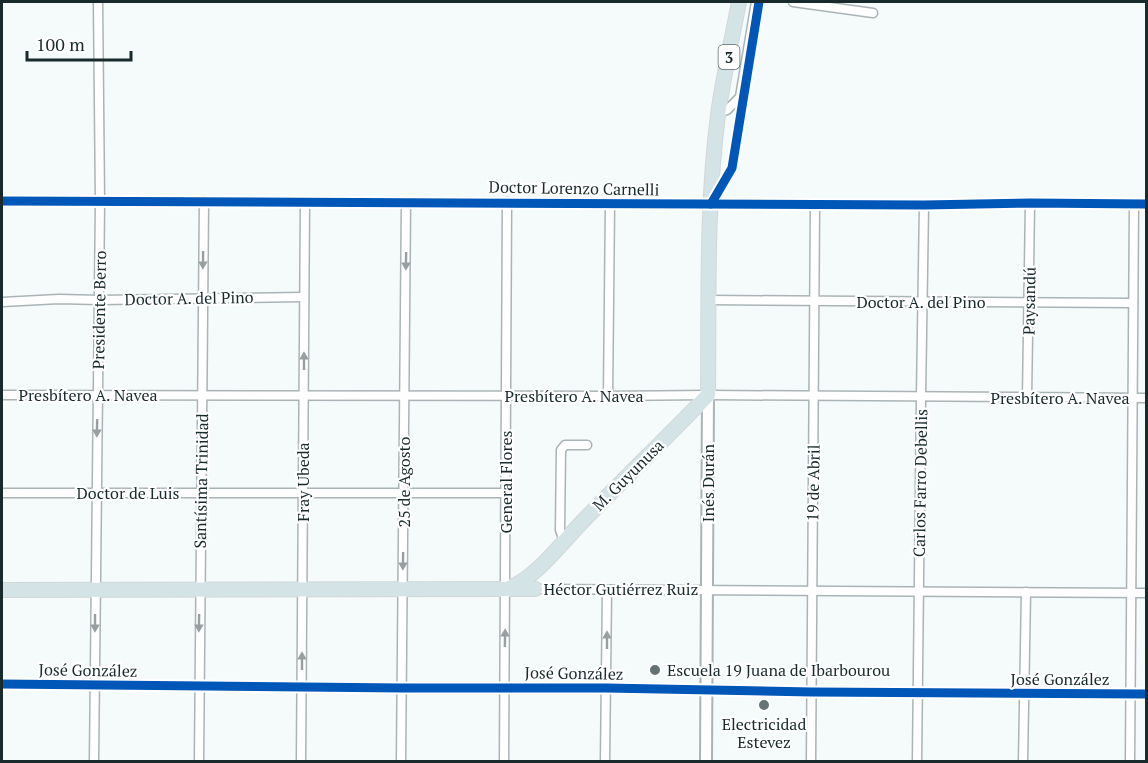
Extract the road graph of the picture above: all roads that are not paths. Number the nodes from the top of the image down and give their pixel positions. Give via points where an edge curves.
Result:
1 (98, 2) edge
2 (739, 2) edge
3 (756, 2) edge
4 (793, 2) edge
5 (873, 13) dead end
6 (718, 113) junction
7 (2, 201) edge
8 (204, 201) junction
9 (100, 202) junction
10 (305, 202) junction
11 (406, 202) junction
12 (507, 202) junction
13 (1030, 203) junction
14 (610, 204) junction
15 (711, 204) junction
16 (1134, 204) junction
17 (1146, 204) edge
18 (815, 205) junction
19 (924, 205) junction
20 (304, 297) junction
21 (202, 298) junction
22 (99, 300) junction
23 (709, 300) junction
24 (813, 301) junction
25 (2, 302) edge
26 (922, 302) junction
27 (1029, 302) junction
28 (1134, 303) junction
29 (2, 395) edge
30 (202, 395) junction
31 (708, 395) junction
32 (98, 396) junction
33 (304, 396) junction
34 (404, 396) junction
35 (506, 396) junction
36 (608, 396) junction
37 (814, 396) junction
38 (921, 397) junction
39 (1027, 398) junction
40 (1133, 398) junction
41 (1146, 398) edge
42 (587, 444) dead end
43 (2, 493) edge
44 (201, 493) junction
45 (303, 493) junction
46 (404, 493) junction
47 (506, 493) junction
48 (96, 494) junction
49 (564, 541) junction
50 (550, 556) junction
51 (532, 573) junction
52 (403, 589) junction
53 (506, 589) junction
54 (535, 589) junction
55 (707, 589) junction
56 (2, 590) edge
57 (95, 590) junction
58 (200, 590) junction
59 (303, 590) junction
60 (607, 590) junction
61 (813, 590) junction
62 (918, 591) junction
63 (1026, 592) junction
64 (1132, 592) junction
65 (1146, 593) edge
66 (2, 684) edge
67 (95, 685) junction
68 (199, 686) junction
69 (302, 686) junction
70 (504, 687) junction
71 (402, 688) junction
72 (606, 688) junction
73 (706, 690) junction
74 (812, 692) junction
75 (917, 693) junction
76 (1025, 694) junction
77 (1131, 694) junction
78 (1146, 694) edge
79 (94, 762) edge
80 (199, 762) edge
81 (301, 762) edge
82 (401, 762) edge
83 (504, 762) edge
84 (605, 762) edge
85 (706, 762) edge
86 (811, 762) edge
87 (917, 762) edge
88 (1023, 762) edge
89 (1130, 762) edge

1 - 9 street, Presidente Berro
2 - 6 highway, 3
3 - 6 street via 740,97
4 - 5 street
6 - 15 highway, Inés Durán
7 - 9 street, Doctor Lorenzo Carnelli
8 - 9 street, Doctor Lorenzo Carnelli
8 - 10 street, Doctor Lorenzo Carnelli
8 -> 21 street, Santísima Trinidad
9 - 22 street, Presidente Berro
10 - 11 street, Doctor Lorenzo Carnelli
10 - 20 street, Fray Ubeda
11 - 12 street, Doctor Lorenzo Carnelli
11 -> 34 street, 25 de Agosto
12 - 14 street, Doctor Lorenzo Carnelli
12 - 35 street, General Flores
13 - 16 street, Doctor Lorenzo Carnelli
13 - 19 street, Doctor Lorenzo Carnelli
13 - 27 street, Paysandú
14 - 15 street, Doctor Lorenzo Carnelli
14 - 36 street
15 - 18 street, Doctor Lorenzo Carnelli
15 - 23 highway, Inés Durán
16 - 17 street, Doctor Lorenzo Carnelli
16 - 28 street
18 - 19 street, Doctor Lorenzo Carnelli
18 - 24 street, 19 de Abril
19 - 26 street, Carlos Farro Debellis
20 - 21 street, Doctor A. del Pino
33 -> 20 street, Fray Ubeda
21 - 22 street, Doctor A. del Pino
21 - 30 street, Santísima Trinidad
22 - 25 street, Doctor A. del Pino
22 - 32 street, Presidente Berro
23 - 24 street, Doctor A. del Pino
23 - 31 highway, Inés Durán
24 - 26 street, Doctor A. del Pino
24 - 37 street, 19 de Abril
26 - 27 street, Doctor A. del Pino
26 - 38 street, Carlos Farro Debellis
27 - 28 street, Doctor A. del Pino
27 - 39 street, Paysandú
28 - 40 street
29 - 32 street, Presbítero A. Navea
30 - 32 street, Presbítero A. Navea
30 - 33 street, Presbítero A. Navea
30 - 44 street, Santísima Trinidad
31 - 36 street, Presbítero A. Navea
31 - 37 street, Presbítero A. Navea
31 - 49 highway, M. Guyunusa
31 - 55 street, Inés Durán
32 -> 48 street, Presidente Berro
33 - 34 street, Presbítero A. Navea
33 - 45 street, Fray Ubeda
34 - 35 street, Presbítero A. Navea
34 - 46 street, 25 de Agosto
35 - 36 street, Presbítero A. Navea
35 - 47 street, General Flores
37 - 38 street, Presbítero A. Navea
37 - 61 street, 19 de Abril
38 - 39 street, Presbítero A. Navea
38 - 62 street, Carlos Farro Debellis
39 - 40 street, Presbítero A. Navea
40 - 41 street, Presbítero A. Navea
40 - 64 street
42 - 49 street via 565,445 561,450 560,530
43 - 48 street, Doctor de Luis
44 - 45 street, Doctor de Luis
44 - 48 street, Doctor de Luis
44 - 58 street, Santísima Trinidad
45 - 46 street, Doctor de Luis
45 - 59 street, Fray Ubeda
46 - 47 street, Doctor de Luis
46 -> 52 street, 25 de Agosto
47 - 53 street, General Flores
48 - 57 street, Presidente Berro
49 - 50 highway, M. Guyunusa
50 - 51 highway, M. Guyunusa
50 - 54 highway, M. Guyunusa
51 - 53 highway, M. Guyunusa
51 - 54 highway
52 - 53 highway, Héctor Gutiérrez Ruiz
52 - 59 highway, Héctor Gutiérrez Ruiz
52 - 71 street, 25 de Agosto
53 - 54 highway, Héctor Gutiérrez Ruiz
70 -> 53 street, General Flores
54 - 60 street, Héctor Gutiérrez Ruiz
55 - 60 street, Héctor Gutiérrez Ruiz
55 - 61 street, Héctor Gutiérrez Ruiz
55 - 73 street, Inés Durán
56 - 57 highway, Héctor Gutiérrez Ruiz
57 - 58 highway, Héctor Gutiérrez Ruiz
57 -> 67 street, Presidente Berro
58 - 59 highway, Héctor Gutiérrez Ruiz
58 -> 68 street, Santísima Trinidad
69 -> 59 street, Fray Ubeda
72 -> 60 street
61 - 62 street, Héctor Gutiérrez Ruiz
61 - 74 street, 19 de Abril
62 - 63 street, Héctor Gutiérrez Ruiz
62 - 75 street, Carlos Farro Debellis
63 - 64 street, Héctor Gutiérrez Ruiz
63 - 76 street
64 - 65 street, Héctor Gutiérrez Ruiz
64 - 77 street
66 - 67 street, José González
67 - 68 street, José González
67 - 79 street, Presidente Berro
68 - 69 street, José González
68 - 80 street, Santísima Trinidad
69 - 71 street, José González
69 - 81 street, Fray Ubeda
70 - 71 street, José González
70 - 72 street, José González
70 - 83 street, General Flores
71 - 82 street, 25 de Agosto
72 - 73 street, José González
72 - 84 street
73 - 74 street, José González
73 - 85 street, Inés Durán
74 - 75 street, José González
74 - 86 street, 19 de Abril
75 - 76 street, José González
75 - 87 street, Carlos Farro Debellis
76 - 77 street, José González
76 - 88 street
77 - 78 street, José González
77 - 89 street

